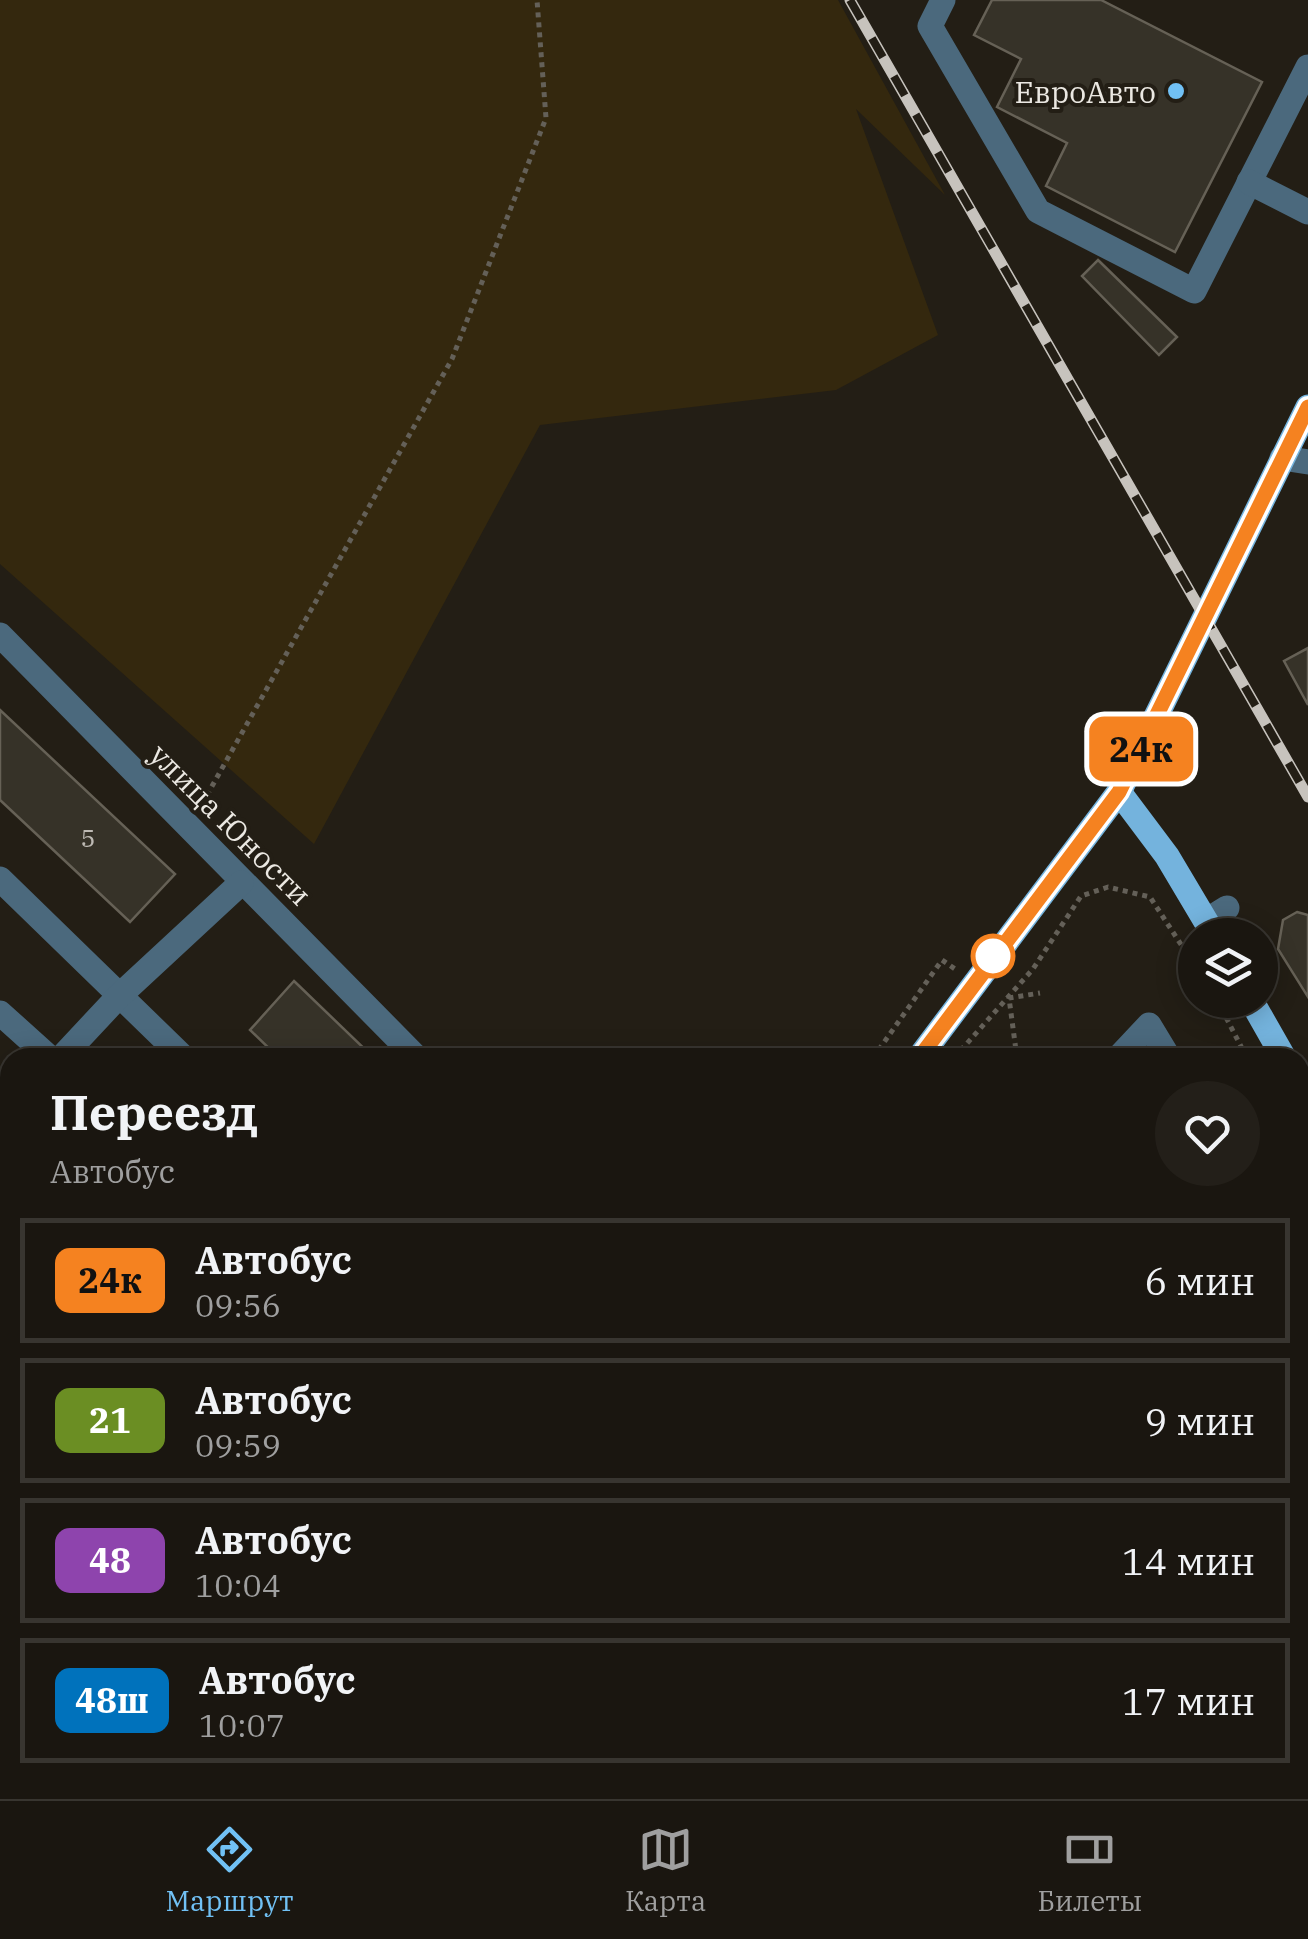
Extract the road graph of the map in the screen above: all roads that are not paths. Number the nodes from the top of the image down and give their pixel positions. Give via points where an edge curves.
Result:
1 (943, 0) edge
2 (1308, 68) edge
3 (1249, 182) junction
4 (1308, 212) edge
5 (1308, 407) edge
6 (1295, 460) edge
7 (0, 634) edge
8 (1119, 792) junction
9 (0, 879) edge
10 (241, 883) junction
11 (1214, 918) edge
12 (118, 997) junction
13 (0, 1013) edge
14 (1261, 1018) edge
15 (39, 1048) edge
16 (70, 1048) edge
17 (173, 1048) edge
18 (407, 1048) edge
19 (927, 1048) edge
20 (1128, 1048) edge
21 (1163, 1048) edge
22 (1278, 1048) edge

1 - 3 street via 930,26 1038,212 1194,291
2 - 3 street
3 - 4 street
5 - 6 main road
6 - 8 main road
7 - 10 street, улица Юности
8 - 11 main road
8 - 19 main road
9 - 12 street
10 - 12 street
10 - 18 street, улица Юности
12 - 16 street
12 - 17 street
13 - 15 street
14 - 22 main road
20 - 21 street via 1150,1025

